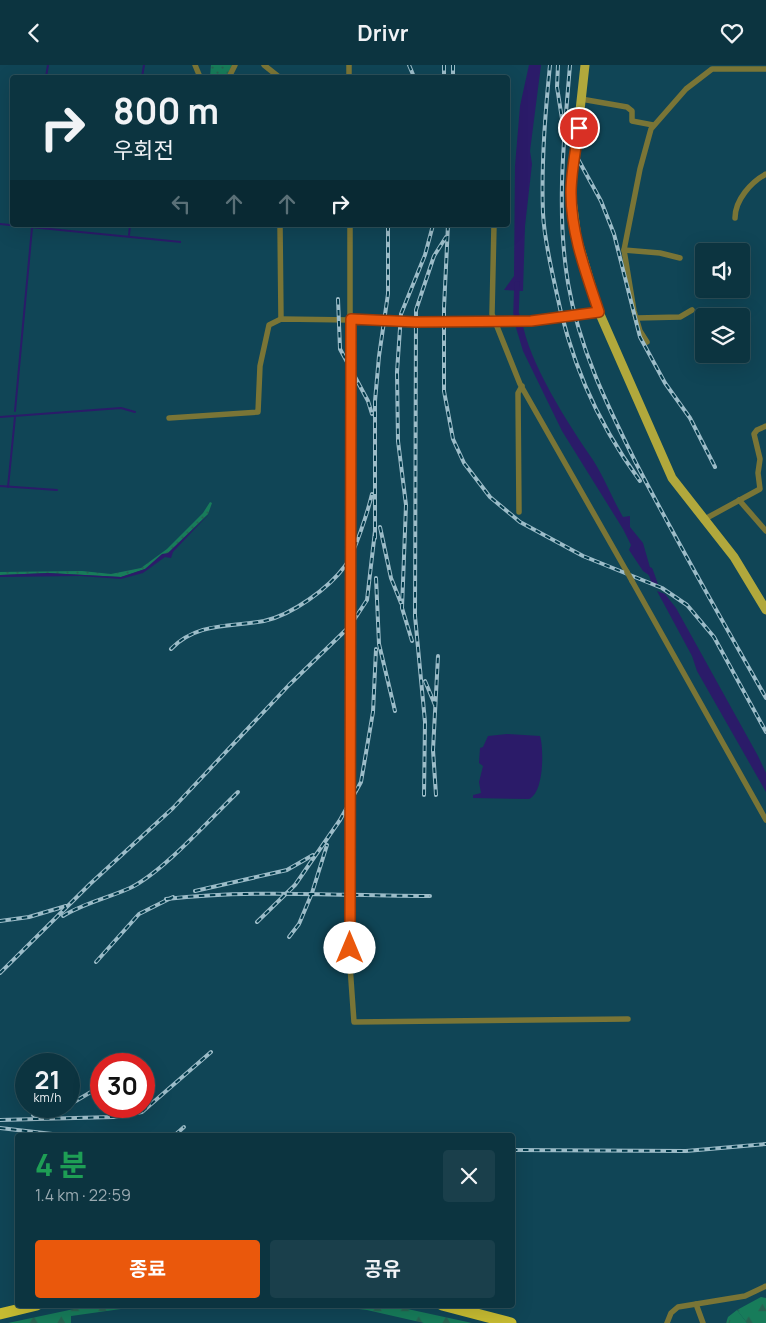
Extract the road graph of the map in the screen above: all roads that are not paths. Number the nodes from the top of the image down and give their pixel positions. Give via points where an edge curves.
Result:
1 (264, 65) edge
2 (585, 65) edge
3 (766, 69) edge
4 (276, 75) edge
5 (582, 99) junction
6 (654, 125) junction
7 (766, 174) edge
8 (735, 217) dead end
9 (280, 227) edge
10 (350, 227) edge
11 (494, 227) edge
12 (624, 250) junction
13 (680, 258) dead end
14 (692, 310) dead end
15 (599, 312) junction
16 (637, 318) junction
17 (281, 319) junction
18 (351, 319) junction
19 (495, 322) junction
20 (647, 342) dead end
21 (522, 386) junction
22 (169, 418) dead end
23 (766, 426) edge
24 (740, 500) junction
25 (519, 511) dead end
26 (703, 519) junction
27 (766, 531) edge
28 (766, 610) edge
29 (766, 820) edge
30 (628, 1019) dead end
31 (766, 1286) edge
32 (696, 1304) junction
33 (26, 1308) edge
34 (454, 1308) edge
35 (0, 1315) edge
36 (511, 1323) edge
37 (667, 1323) edge
38 (703, 1323) edge

1 - 4 street
2 - 5 main road
3 - 6 street via 712,69 686,89
5 - 6 street via 628,107 632,111 632,121
5 - 15 main road via 572,180 572,208 580,251
6 - 12 street via 646,143
7 - 8 street via 743,195
9 - 17 street
10 - 18 street
11 - 19 street via 492,314
12 - 13 street
12 - 16 street
14 - 16 street via 680,317
15 - 19 street
15 - 26 main road via 672,478
16 - 20 street
17 - 18 street
17 - 22 street via 270,325 260,366 258,412
18 - 19 street
18 - 30 street via 350,966 354,1023
19 - 21 street
21 - 25 street via 518,393
21 - 29 street, bridge
23 - 24 street via 754,434 760,459 760,489
24 - 26 street
24 - 27 street
26 - 28 main road via 734,557
31 - 32 street via 745,1296
32 - 37 street via 678,1307
32 - 38 street
33 - 35 highway
34 - 36 highway

